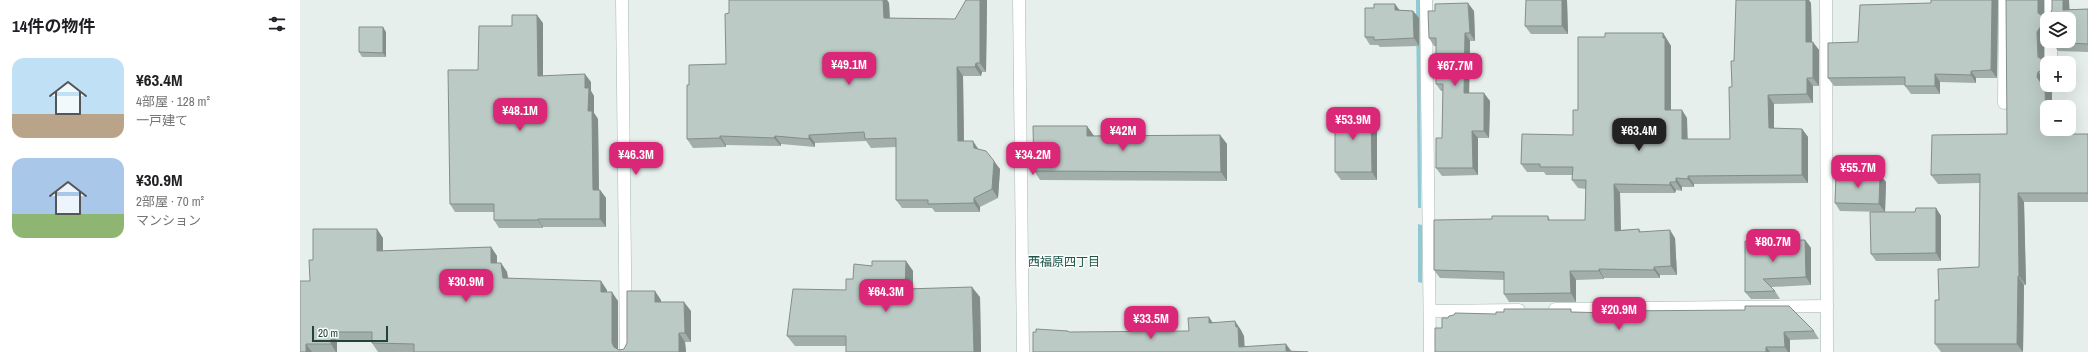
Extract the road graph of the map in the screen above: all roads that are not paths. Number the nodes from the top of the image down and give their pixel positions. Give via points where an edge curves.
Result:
1 (622, 0) edge
2 (1019, 0) edge
3 (1426, 0) edge
4 (1826, 0) edge
5 (2006, 0) edge
6 (2051, 0) edge
7 (2051, 12) edge
8 (2004, 102) dead end
9 (1827, 306) junction
10 (1430, 311) junction
11 (626, 352) edge
12 (1023, 352) edge
13 (1430, 352) edge
14 (1827, 352) edge

1 - 11 street
2 - 12 street
3 - 10 street
4 - 9 street
5 - 8 street
6 - 7 street
9 - 10 street
9 - 14 street
10 - 13 street

